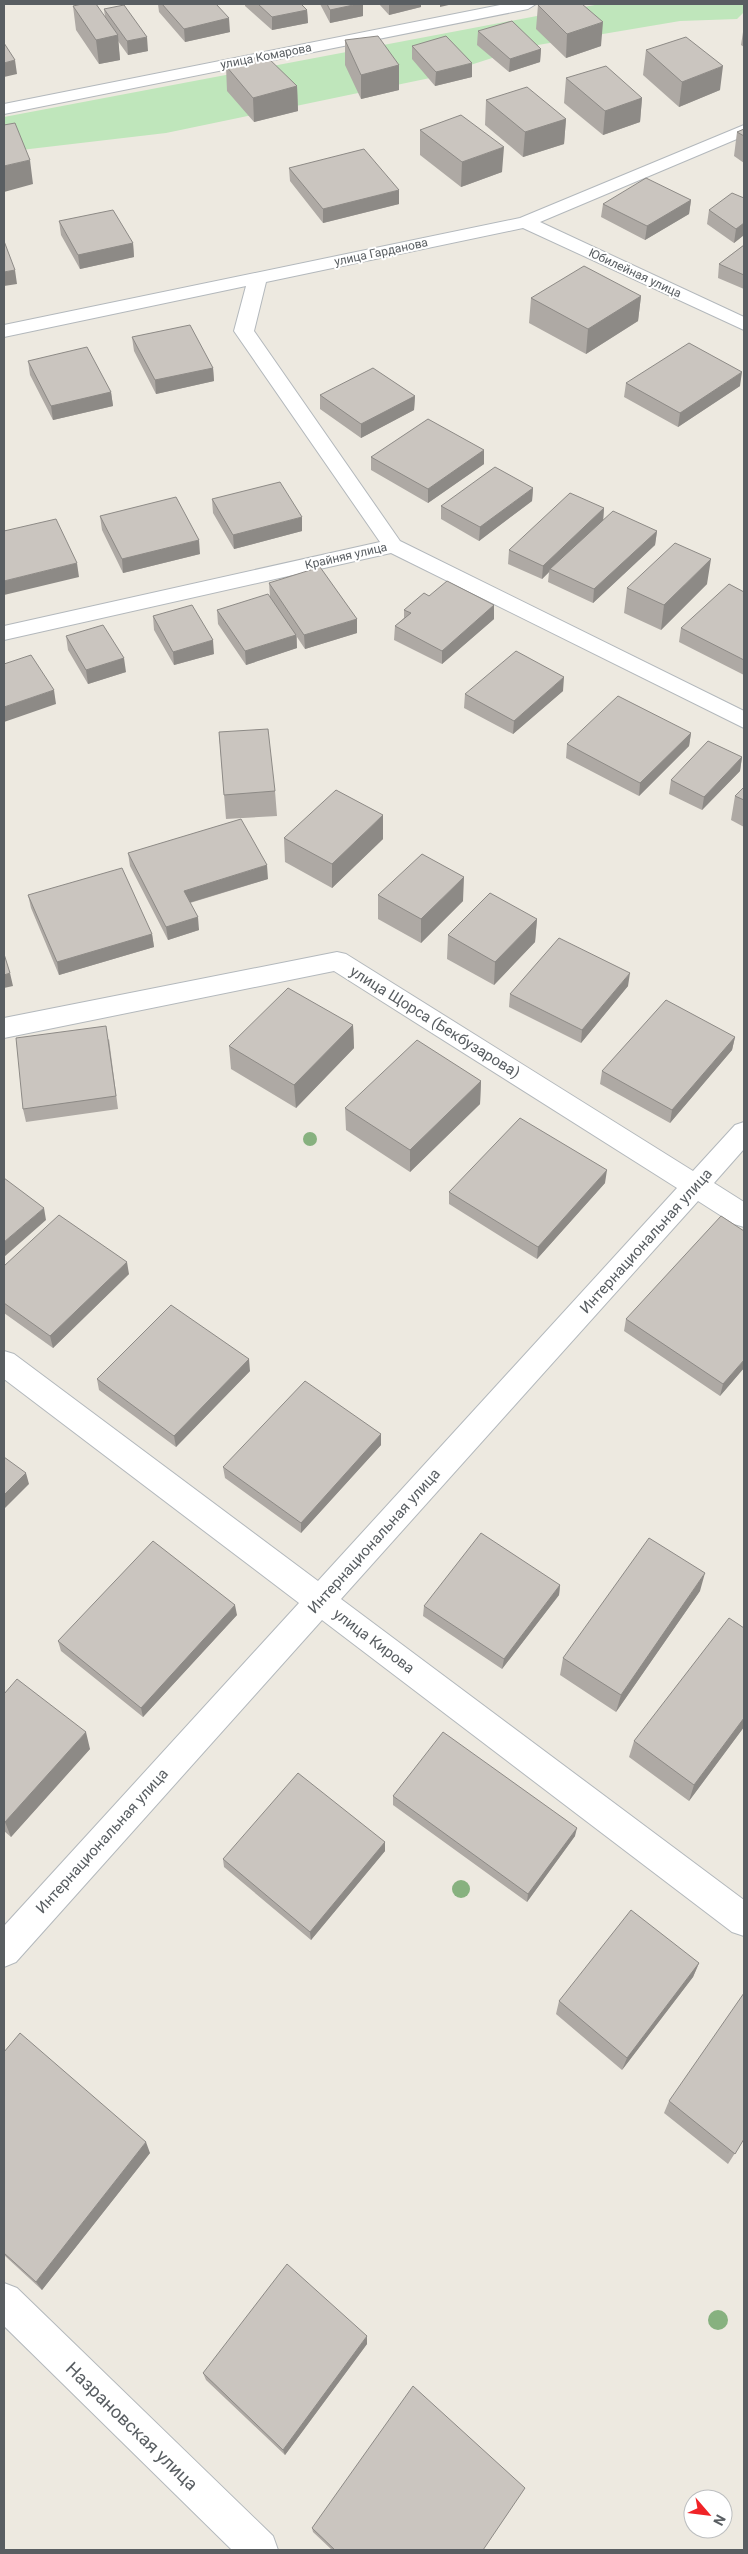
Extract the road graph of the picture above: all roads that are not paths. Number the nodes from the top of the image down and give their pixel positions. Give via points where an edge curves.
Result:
1 (528, 4) edge
2 (4, 109) edge
3 (744, 130) edge
4 (525, 222) junction
5 (258, 278) junction
6 (744, 324) edge
7 (4, 331) edge
8 (393, 546) junction
9 (4, 633) edge
10 (744, 720) edge
11 (4, 1028) edge
12 (744, 1132) edge
13 (695, 1186) junction
14 (744, 1216) edge
15 (4, 1363) edge
16 (320, 1600) junction
17 (744, 1920) edge
18 (4, 1950) edge
19 (4, 2301) edge
20 (260, 2550) edge

1 - 2 street, улица Комарова
3 - 4 street, улица Гарданова
4 - 5 street, улица Гарданова
4 - 6 street, Юбилейная улица
5 - 7 street, улица Гарданова
5 - 8 street via 244,331
8 - 9 street, Крайняя улица
8 - 10 street, Крайняя улица
11 - 13 street, улица Щорса (Бекбузарова) via 337,961
12 - 13 street, Интернациональная улица
13 - 14 street, улица Щорса (Бекбузарова)
13 - 16 street, Интернациональная улица
15 - 16 street, улица Кирова
16 - 17 street, улица Кирова
16 - 18 street, Интернациональная улица
19 - 20 street, Назрановская улица

